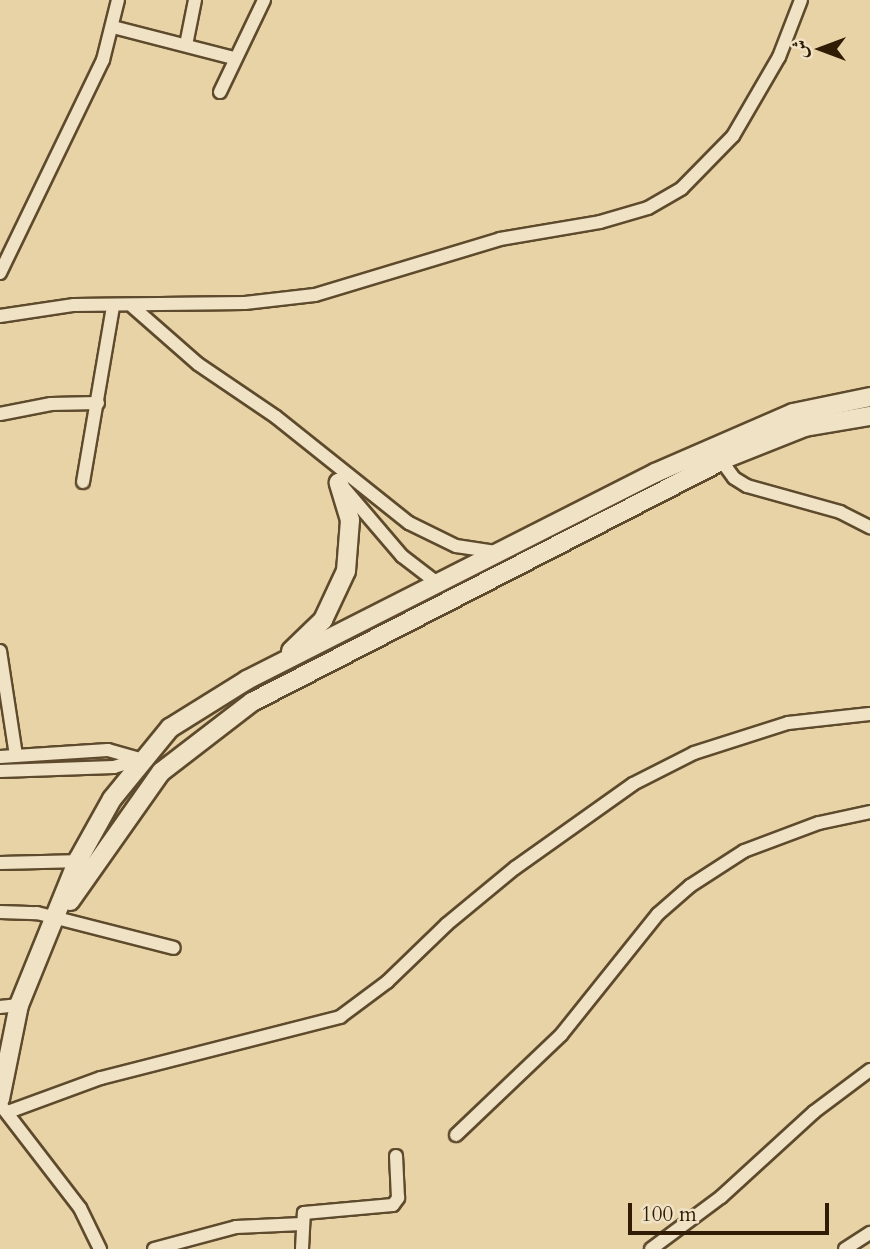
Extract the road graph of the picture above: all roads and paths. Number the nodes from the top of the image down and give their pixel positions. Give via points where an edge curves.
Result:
1 (118, 0) edge
2 (195, 0) edge
3 (264, 0) edge
4 (801, 0) edge
5 (113, 27) junction
6 (186, 45) junction
7 (234, 58) junction
8 (220, 92) dead end
9 (0, 273) edge
10 (113, 306) junction
11 (133, 307) junction
12 (0, 316) edge
13 (870, 397) edge
14 (98, 403) junction
15 (0, 414) edge
16 (870, 416) edge
17 (717, 454) junction
18 (326, 460) junction
19 (83, 482) dead end
20 (339, 483) junction
21 (870, 527) edge
22 (496, 552) junction
23 (437, 583) junction
24 (455, 596) junction
25 (0, 650) edge
26 (275, 666) junction
27 (870, 714) edge
28 (16, 755) junction
29 (0, 757) edge
30 (141, 759) junction
31 (0, 771) edge
32 (161, 772) junction
33 (870, 812) edge
34 (86, 862) junction
35 (0, 863) edge
36 (0, 912) edge
37 (54, 922) junction
38 (174, 948) dead end
39 (19, 1006) junction
40 (0, 1007) edge
41 (870, 1070) edge
42 (3, 1106) edge
43 (456, 1135) dead end
44 (396, 1156) dead end
45 (302, 1224) junction
46 (870, 1233) edge
47 (100, 1249) edge
48 (154, 1249) edge
49 (302, 1249) edge
50 (651, 1249) edge
51 (845, 1249) edge

1 - 5 street
2 - 6 street
3 - 7 street
4 - 11 street via 779,57 733,136 682,188 648,208 600,222 500,239 315,295
5 - 6 street
5 - 9 street via 91,87
6 - 7 street
7 - 8 street
10 - 11 street
10 - 12 street via 55,306
10 - 14 street
11 - 18 street via 198,364 276,417
13 - 17 street via 793,413
14 - 15 street via 51,404
14 - 19 street
16 - 17 street via 805,427
17 - 21 street via 734,478 747,486 839,512
17 - 22 street
17 - 24 street
18 - 20 street
18 - 22 street via 435,539
20 - 23 street via 402,556
20 - 26 street via 347,503 350,540 340,588 323,620
22 - 23 street
23 - 24 street
23 - 26 street
24 - 32 street via 252,702
25 - 28 street
26 - 30 street via 186,716
27 - 42 street via 788,723 694,753 633,784 515,869 387,982 340,1017
28 - 29 street
28 - 30 street via 108,750
30 - 31 street via 114,767
30 - 32 street
30 - 34 street via 112,799
32 - 34 street
33 - 43 street via 818,823 744,851 690,886 658,914 561,1035
34 - 35 street
34 - 37 street
36 - 37 street
37 - 38 street
37 - 39 street
39 - 40 street
39 - 42 street
41 - 50 street via 814,1112 721,1197
42 - 47 street via 80,1208
44 - 45 street via 397,1198 393,1205 304,1213
45 - 48 street via 236,1227
45 - 49 street
46 - 51 street

